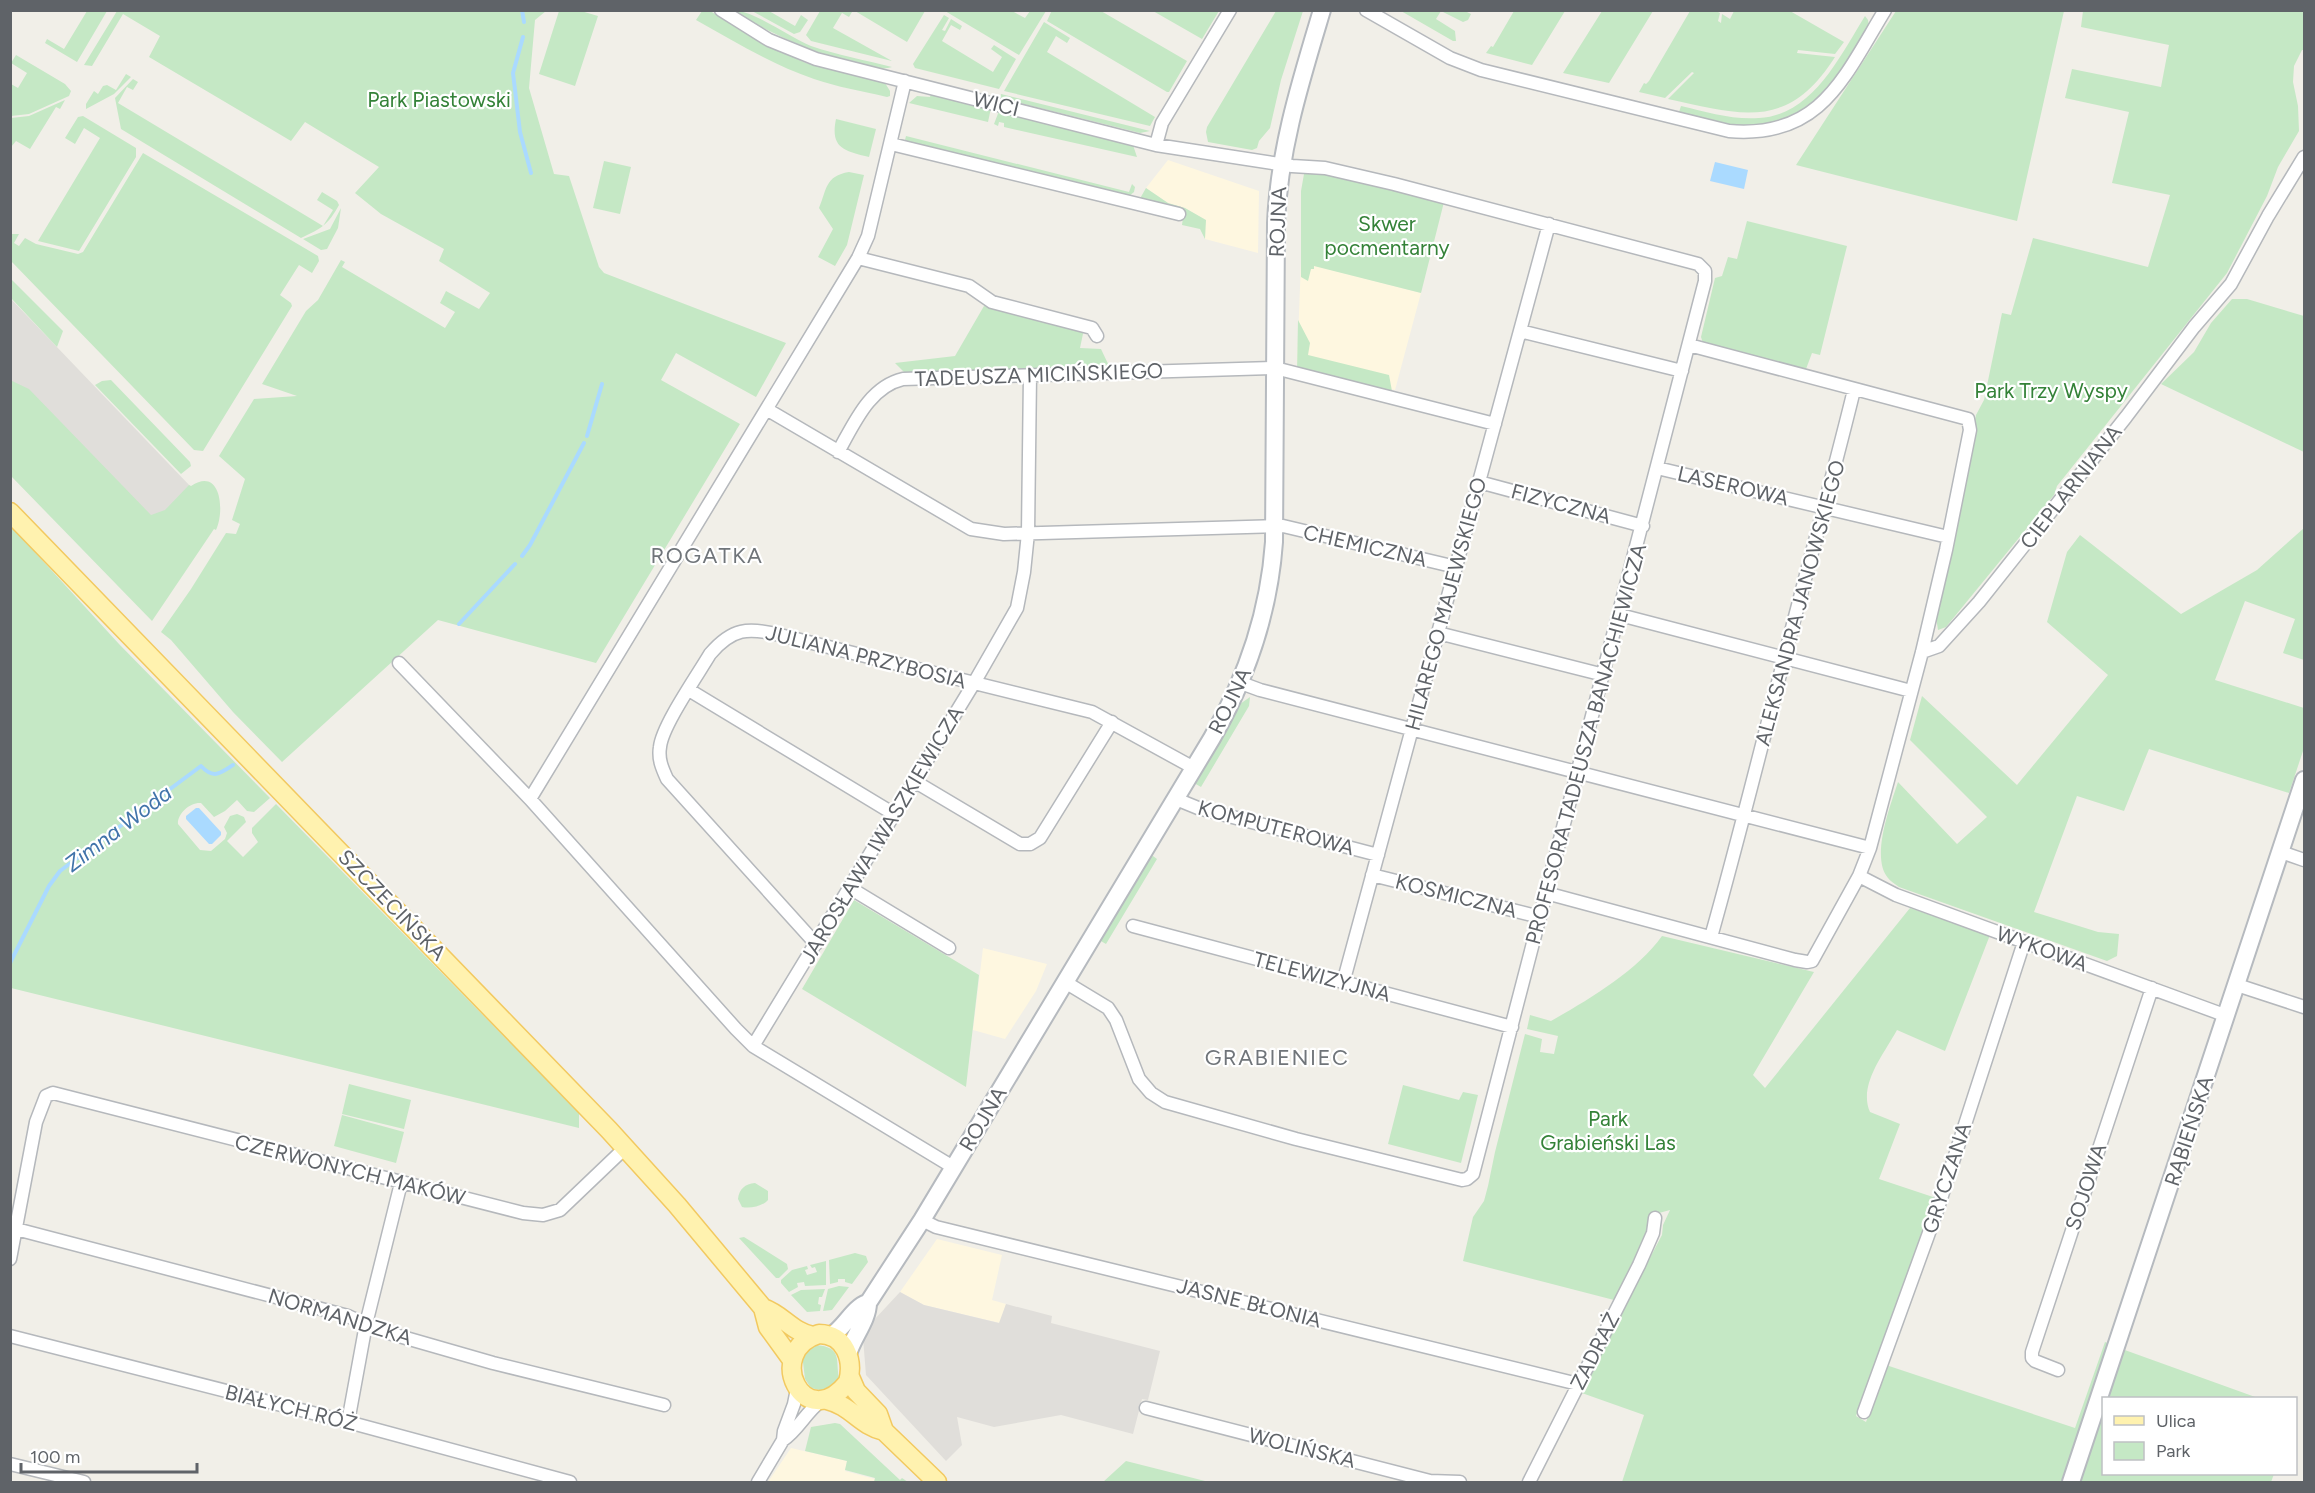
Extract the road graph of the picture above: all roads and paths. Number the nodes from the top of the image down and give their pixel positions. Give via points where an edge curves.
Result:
1 (721, 10) edge
2 (1230, 10) edge
3 (1322, 10) edge
4 (1366, 10) edge
5 (1885, 10) edge
6 (905, 81) junction
7 (891, 144) junction
8 (1156, 145) junction
9 (2304, 157) edge
10 (1281, 164) junction
11 (1179, 213) dead end
12 (1548, 224) junction
13 (858, 258) junction
14 (1520, 331) junction
15 (1097, 336) dead end
16 (1689, 345) junction
17 (1275, 368) junction
18 (1682, 371) junction
19 (1030, 375) junction
20 (1854, 390) junction
21 (768, 410) junction
22 (1495, 424) junction
23 (838, 452) junction
24 (1657, 468) junction
25 (1479, 482) junction
26 (1826, 507) junction
27 (10, 512) edge
28 (1274, 526) junction
29 (1643, 526) junction
30 (1028, 533) junction
31 (1948, 537) junction
32 (1456, 567) junction
33 (1620, 615) junction
34 (1438, 633) junction
35 (1922, 652) junction
36 (1785, 658) junction
37 (399, 663) dead end
38 (1604, 675) junction
39 (974, 683) junction
40 (1240, 683) junction
41 (689, 690) junction
42 (1911, 691) junction
43 (1112, 722) junction
44 (1412, 731) junction
45 (1194, 768) junction
46 (1577, 773) junction
47 (2304, 780) edge
48 (914, 782) junction
49 (530, 799) junction
50 (1176, 799) junction
51 (894, 814) junction
52 (1745, 816) junction
53 (1870, 848) junction
54 (2281, 852) junction
55 (1378, 855) junction
56 (2304, 860) edge
57 (1372, 875) junction
58 (1859, 876) junction
59 (850, 888) junction
60 (1546, 893) junction
61 (1540, 917) junction
62 (1133, 926) dead end
63 (1711, 937) junction
64 (2024, 942) junction
65 (816, 944) junction
66 (949, 948) dead end
67 (1065, 982) junction
68 (1343, 983) junction
69 (2237, 985) junction
70 (2152, 988) junction
71 (2304, 1007) edge
72 (2227, 1016) junction
73 (1512, 1027) junction
74 (753, 1046) junction
75 (626, 1148) junction
76 (953, 1167) junction
77 (401, 1184) junction
78 (1655, 1218) dead end
79 (922, 1220) junction
80 (16, 1229) junction
81 (10, 1259) edge
82 (868, 1303) junction
83 (763, 1308) junction
84 (366, 1324) junction
85 (10, 1336) edge
86 (822, 1336) junction
87 (848, 1354) junction
88 (792, 1360) junction
89 (2058, 1370) dead end
90 (850, 1377) junction
91 (1578, 1383) junction
92 (797, 1389) junction
93 (824, 1401) junction
94 (664, 1405) dead end
95 (1146, 1408) dead end
96 (1864, 1412) dead end
97 (348, 1422) junction
98 (884, 1431) junction
99 (783, 1440) junction
100 (10, 1464) edge
101 (84, 1482) edge
102 (570, 1482) edge
103 (758, 1482) edge
104 (937, 1482) edge
105 (1460, 1482) edge
106 (1529, 1482) edge
107 (2071, 1482) edge

1 - 6 street, WICI via 804,56
2 - 8 street via 1162,123
3 - 10 street, ROJNA
4 - 5 street via 1450,58 1480,70 1745,133 1794,123 1824,103
6 - 7 street
6 - 8 street, WICI
7 - 11 street
7 - 13 street via 868,236
8 - 10 street, WICI
9 - 35 street, CIEPLARNIANA via 2231,284 1979,602 1939,646
10 - 12 street, PROFESORA TADEUSZA BANACHIEWICZA via 1325,168
10 - 17 street, ROJNA via 1276,216
12 - 14 street, HILAREGO MAJEWSKIEGO
12 - 16 street, PROFESORA TADEUSZA BANACHIEWICZA via 1702,267 1705,281
13 - 15 street via 969,286 992,302 1092,328
13 - 21 street
14 - 18 street
14 - 22 street, HILAREGO MAJEWSKIEGO
16 - 18 street, PROFESORA TADEUSZA BANACHIEWICZA
16 - 20 street
17 - 19 street, TADEUSZA MICIŃSKIEGO
17 - 22 street, TADEUSZA MICIŃSKIEGO
17 - 28 street, ROJNA
18 - 24 street, PROFESORA TADEUSZA BANACHIEWICZA
19 - 23 street, TADEUSZA MICIŃSKIEGO via 891,382 868,403
19 - 30 street, JAROSŁAWA IWASZKIEWICZA
20 - 26 street, ALEKSANDRA JANOWSKIEGO
20 - 31 street via 1968,420 1970,430
21 - 23 street, CHEMICZNA
21 - 49 street
22 - 25 street, HILAREGO MAJEWSKIEGO
23 - 30 street, CHEMICZNA via 971,529
24 - 26 street, LASEROWA
24 - 29 street, PROFESORA TADEUSZA BANACHIEWICZA
25 - 29 street, FIZYCZNA
25 - 32 street, HILAREGO MAJEWSKIEGO
26 - 31 street, LASEROWA
26 - 36 street, ALEKSANDRA JANOWSKIEGO
27 - 75 main road, SZCZECIŃSKA
28 - 30 street, CHEMICZNA
28 - 32 street, CHEMICZNA
28 - 40 street, ROJNA via 1265,605
29 - 33 street, PROFESORA TADEUSZA BANACHIEWICZA
30 - 39 street, JAROSŁAWA IWASZKIEWICZA via 1017,608
31 - 35 street
32 - 34 street, HILAREGO MAJEWSKIEGO
33 - 36 street
33 - 38 street, PROFESORA TADEUSZA BANACHIEWICZA
34 - 38 street
34 - 44 street, HILAREGO MAJEWSKIEGO
35 - 42 street
36 - 42 street
36 - 52 street, ALEKSANDRA JANOWSKIEGO
37 - 49 street
38 - 46 street, PROFESORA TADEUSZA BANACHIEWICZA
39 - 41 street, JULIANA PRZYBOSIA via 780,634 749,630 735,632 719,643
39 - 43 street, JULIANA PRZYBOSIA via 1092,712
39 - 48 street, JAROSŁAWA IWASZKIEWICZA
40 - 44 street
40 - 45 street, ROJNA
41 - 51 street
41 - 65 street, JULIANA PRZYBOSIA via 662,734 659,756 667,779
42 - 53 street
43 - 45 street, JULIANA PRZYBOSIA
43 - 48 street via 1040,838 1030,844 1020,844
44 - 46 street
44 - 55 street, HILAREGO MAJEWSKIEGO
45 - 50 street, ROJNA
46 - 52 street
46 - 60 street, PROFESORA TADEUSZA BANACHIEWICZA
47 - 54 street, RĄBIEŃSKA
48 - 51 street, JAROSŁAWA IWASZKIEWICZA
49 - 74 street
50 - 55 street, KOMPUTEROWA
50 - 67 street, ROJNA
51 - 59 street, JAROSŁAWA IWASZKIEWICZA
52 - 53 street
52 - 63 street, ALEKSANDRA JANOWSKIEGO
53 - 58 street
54 - 56 street
54 - 69 street, RĄBIEŃSKA
55 - 57 street, HILAREGO MAJEWSKIEGO
57 - 61 street, KOSMICZNA
57 - 68 street, HILAREGO MAJEWSKIEGO
58 - 63 street via 1810,962
58 - 64 street, WYKOWA via 1896,895
59 - 65 street, JAROSŁAWA IWASZKIEWICZA
59 - 66 street
60 - 61 street, PROFESORA TADEUSZA BANACHIEWICZA
60 - 63 street
61 - 73 street, PROFESORA TADEUSZA BANACHIEWICZA
62 - 68 street, TELEWIZYJNA
64 - 70 street, WYKOWA
64 - 96 street, GRYCZANA via 1938,1208
65 - 74 street, JAROSŁAWA IWASZKIEWICZA
67 - 73 street, PROFESORA TADEUSZA BANACHIEWICZA via 1111,1011 1138,1079 1165,1102 1462,1180 1473,1174 1476,1166
67 - 76 street, ROJNA
68 - 73 street, TELEWIZYJNA
69 - 71 street
69 - 72 street, RĄBIEŃSKA
70 - 72 street, WYKOWA
70 - 89 street, SOJOWA via 2032,1352 2035,1361
72 - 107 street, RĄBIEŃSKA
74 - 76 street
75 - 77 street, CZERWONYCH MAKÓW via 560,1210 543,1215
75 - 83 main road, SZCZECIŃSKA
76 - 79 street, ROJNA
77 - 80 street, CZERWONYCH MAKÓW via 53,1093 41,1105
77 - 84 street
78 - 91 street, ZADRAŻ via 1639,1265
79 - 82 street, ROJNA
79 - 91 street, JASNE BŁONIA via 936,1227
80 - 81 street
80 - 84 street, NORMANDZKA via 348,1316
82 - 86 street, ROJNA via 858,1308 844,1326
82 - 87 street, ROJNA
83 - 86 main road, SZCZECIŃSKA via 780,1316 798,1332
83 - 88 main road, SZCZECIŃSKA via 768,1327
84 - 94 street, NORMANDZKA via 493,1363
84 - 97 street
85 - 97 street, BIAŁYCH RÓŻ
86 - 87 main road via 841,1342
86 - 88 main road via 797,1348
87 - 90 main road
88 - 92 main road
90 - 93 main road via 845,1387
90 - 98 main road via 856,1391 878,1414
91 - 106 street, ZADRAŻ
92 - 93 main road via 807,1398
92 - 99 street
93 - 98 main road via 845,1407 867,1426
93 - 99 street
95 - 105 street, WOLIŃSKA via 1430,1481
97 - 102 street, BIAŁYCH RÓŻ
98 - 104 main road
99 - 103 street
100 - 101 street

